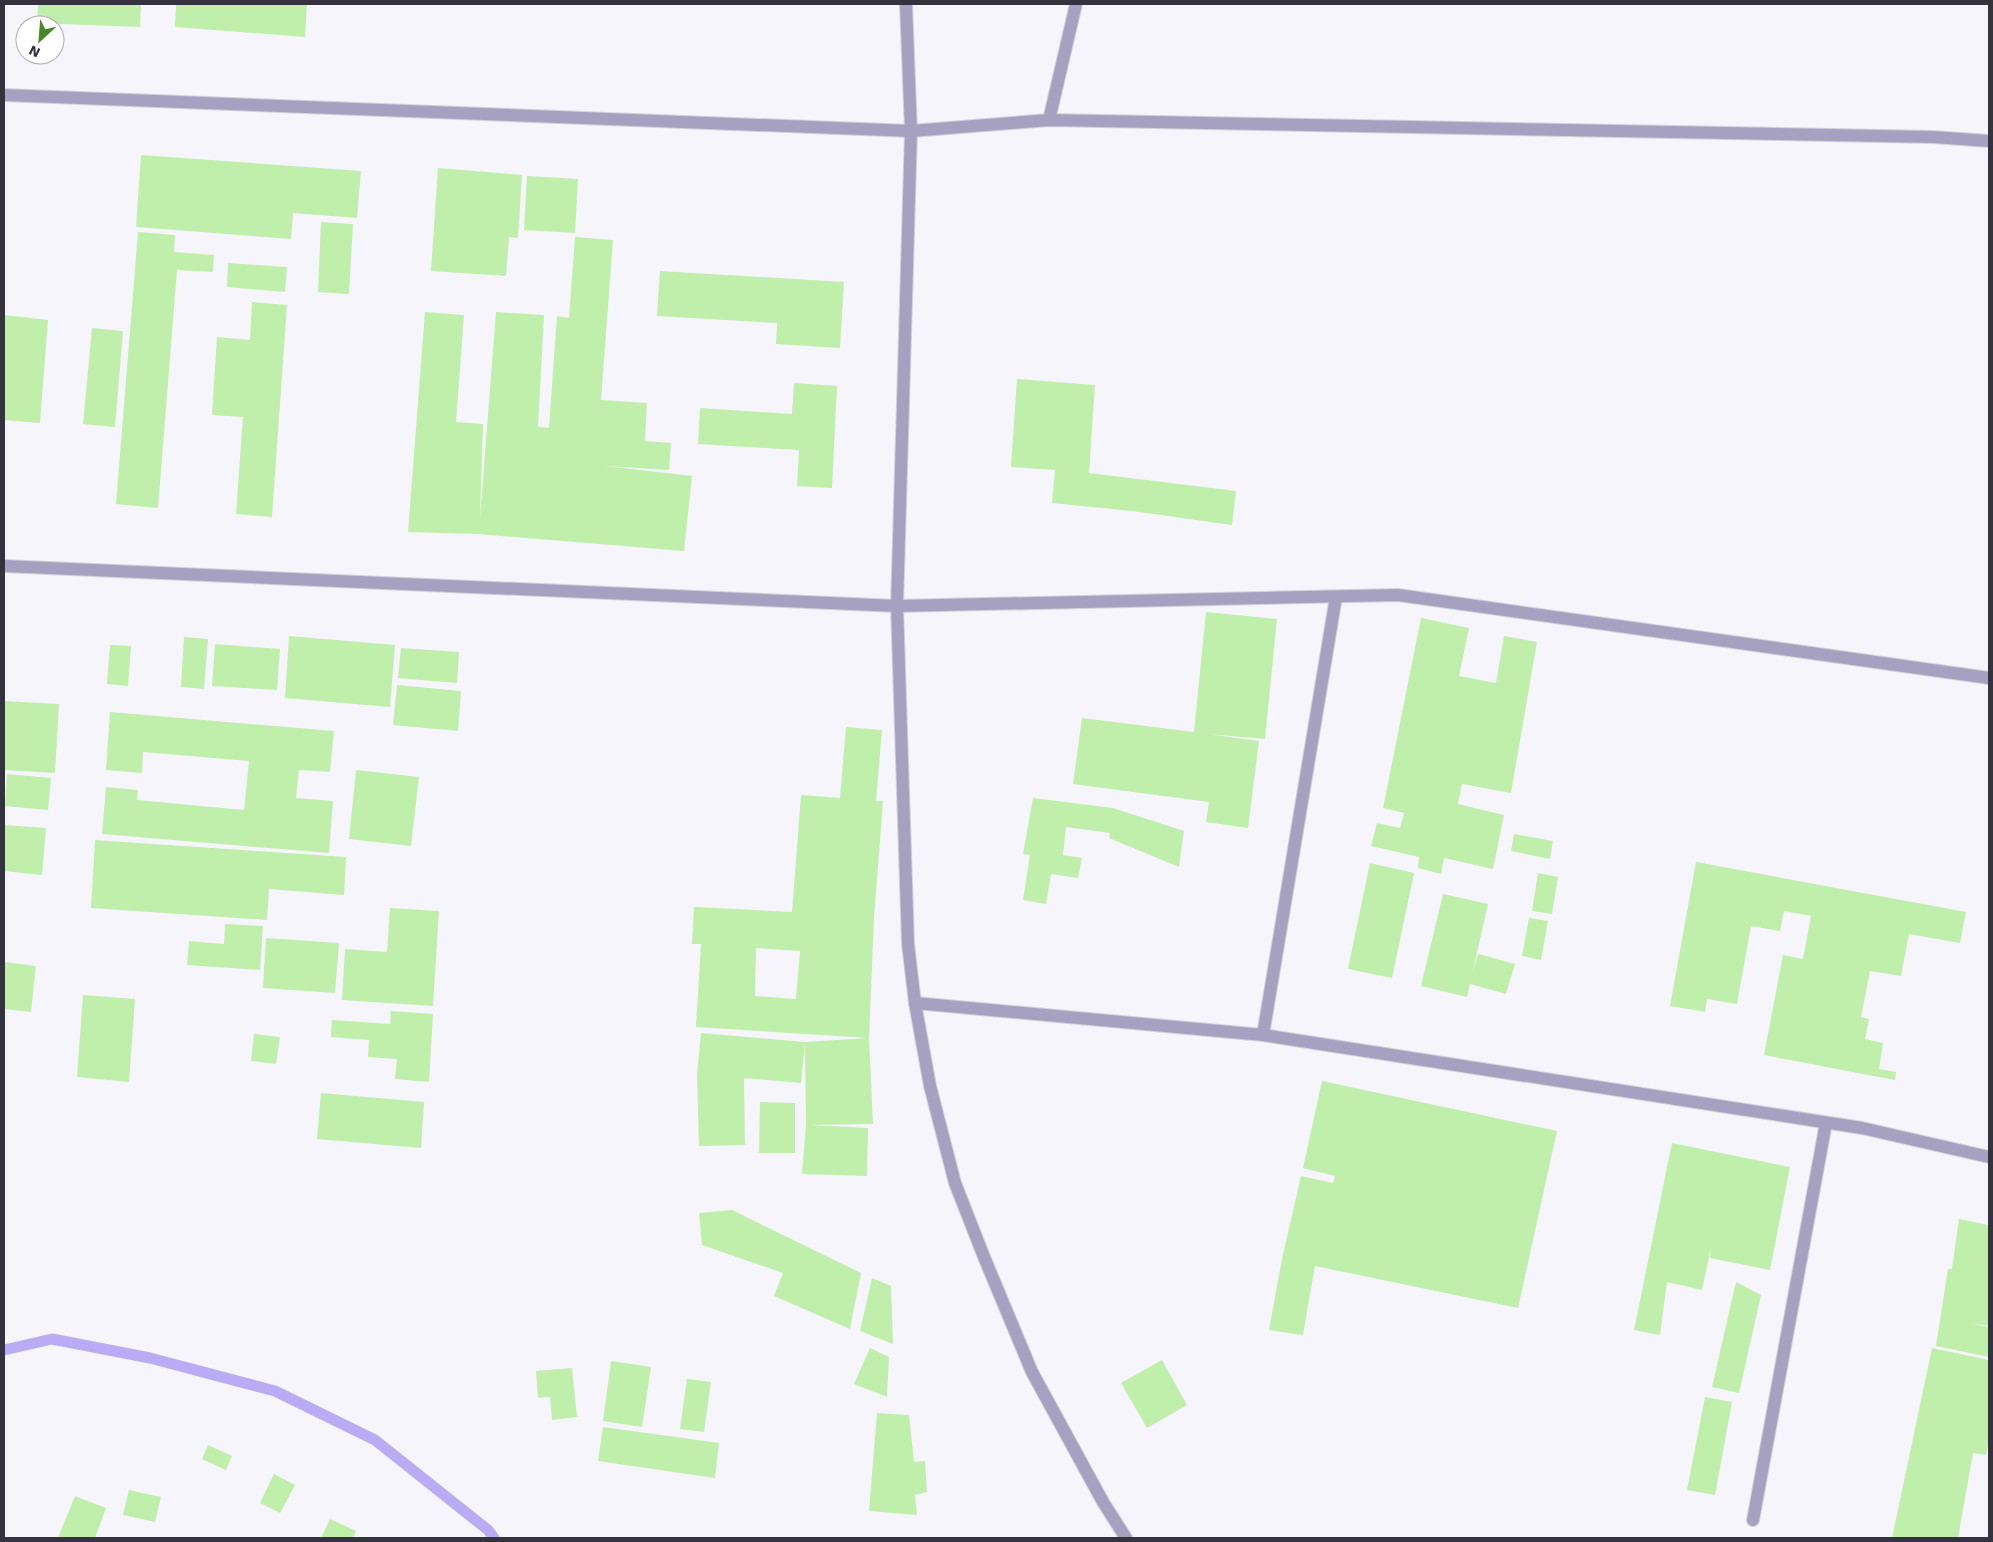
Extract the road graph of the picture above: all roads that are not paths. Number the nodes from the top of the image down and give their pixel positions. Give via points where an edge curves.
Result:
1 (906, 4) edge
2 (1076, 4) edge
3 (4, 95) edge
4 (1049, 120) junction
5 (911, 131) junction
6 (1989, 141) edge
7 (4, 566) edge
8 (1336, 597) junction
9 (897, 606) junction
10 (1989, 678) edge
11 (915, 1003) junction
12 (1263, 1035) junction
13 (1826, 1122) junction
14 (1989, 1157) edge
15 (1753, 1520) dead end
16 (1126, 1538) edge

1 - 5 street
2 - 4 street
3 - 5 street
4 - 5 street
4 - 6 street via 1933,136
5 - 9 street
7 - 9 street
8 - 9 street
8 - 10 street via 1398,596
8 - 12 street
9 - 11 street via 908,944
11 - 12 street
11 - 16 street via 930,1086 955,1183 984,1258 1032,1372
12 - 13 street
13 - 14 street
13 - 15 street

